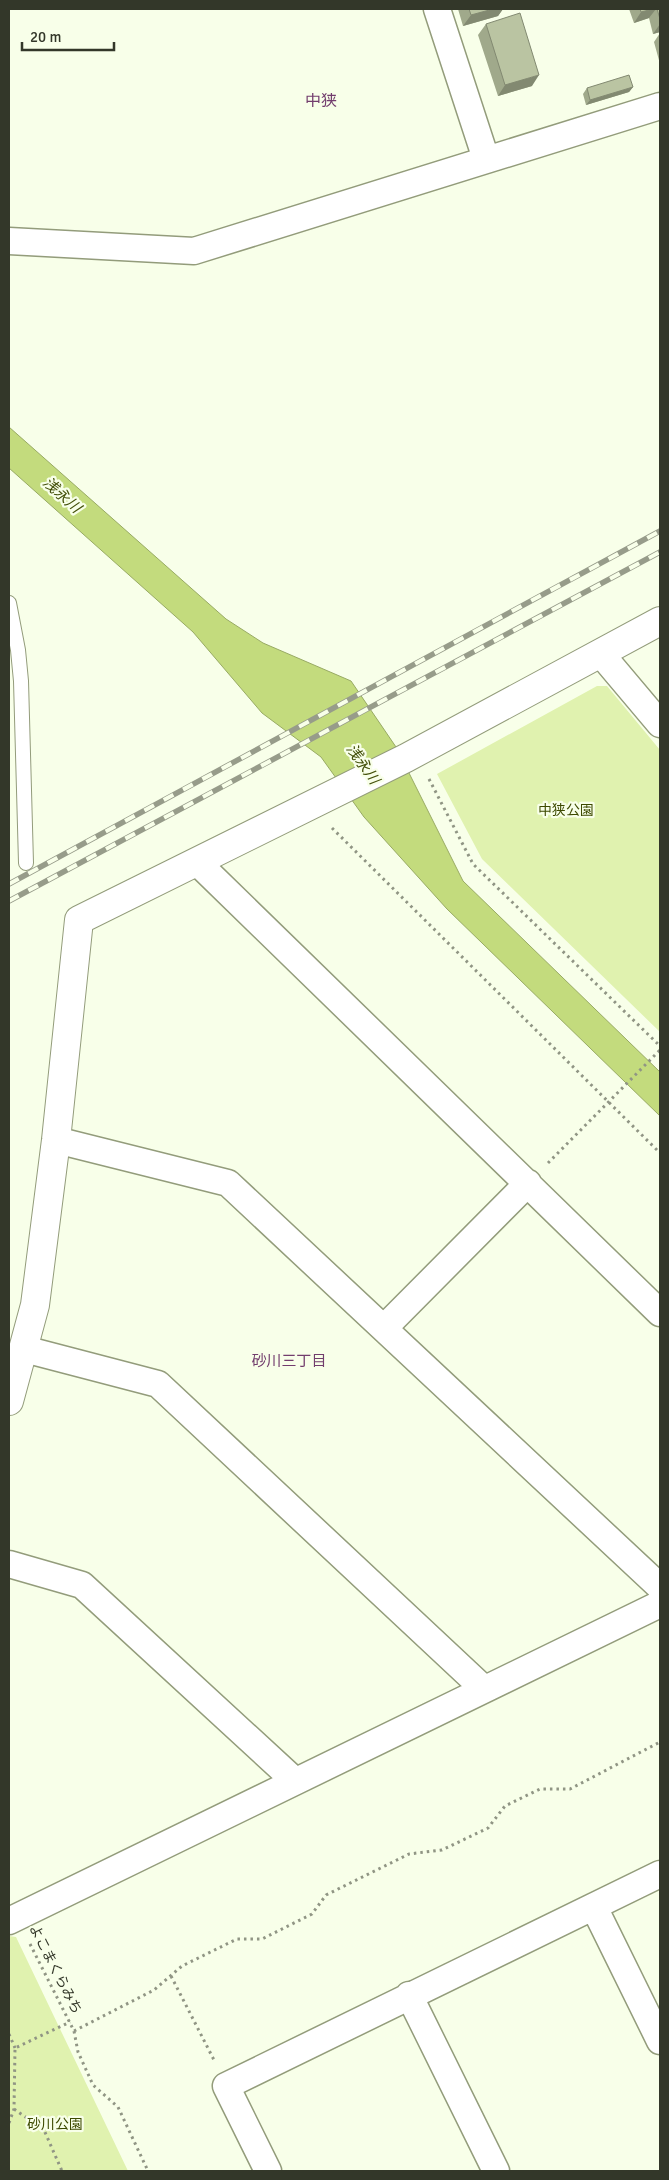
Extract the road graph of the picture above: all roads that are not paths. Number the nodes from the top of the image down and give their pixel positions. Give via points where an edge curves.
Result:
1 (438, 9) edge
2 (660, 106) edge
3 (486, 158) junction
4 (9, 241) edge
5 (9, 604) edge
6 (660, 621) edge
7 (601, 654) junction
8 (660, 724) edge
9 (26, 863) dead end
10 (198, 863) junction
11 (56, 1140) junction
12 (528, 1183) junction
13 (660, 1313) edge
14 (384, 1328) junction
15 (16, 1347) edge
16 (9, 1401) edge
17 (9, 1564) edge
18 (660, 1587) edge
19 (660, 1604) edge
20 (484, 1689) junction
21 (295, 1781) junction
22 (660, 1874) edge
23 (594, 1907) junction
24 (13, 1919) edge
25 (410, 1995) junction
26 (660, 2041) edge
27 (268, 2171) edge
28 (496, 2171) edge

1 - 3 street
2 - 3 street
3 - 4 street via 194,251
5 - 9 lane via 21,681
6 - 7 street
7 - 8 street
7 - 10 street via 406,758
10 - 11 street via 79,920
10 - 12 street
11 - 14 street via 228,1183
11 - 15 street via 35,1305
12 - 13 street
12 - 14 street
14 - 18 street
15 - 16 street
15 - 20 street via 158,1384
17 - 21 street via 82,1584
19 - 20 street
20 - 21 street
21 - 24 street
22 - 23 street
23 - 25 street
23 - 26 street
25 - 27 street via 226,2086
25 - 28 street

